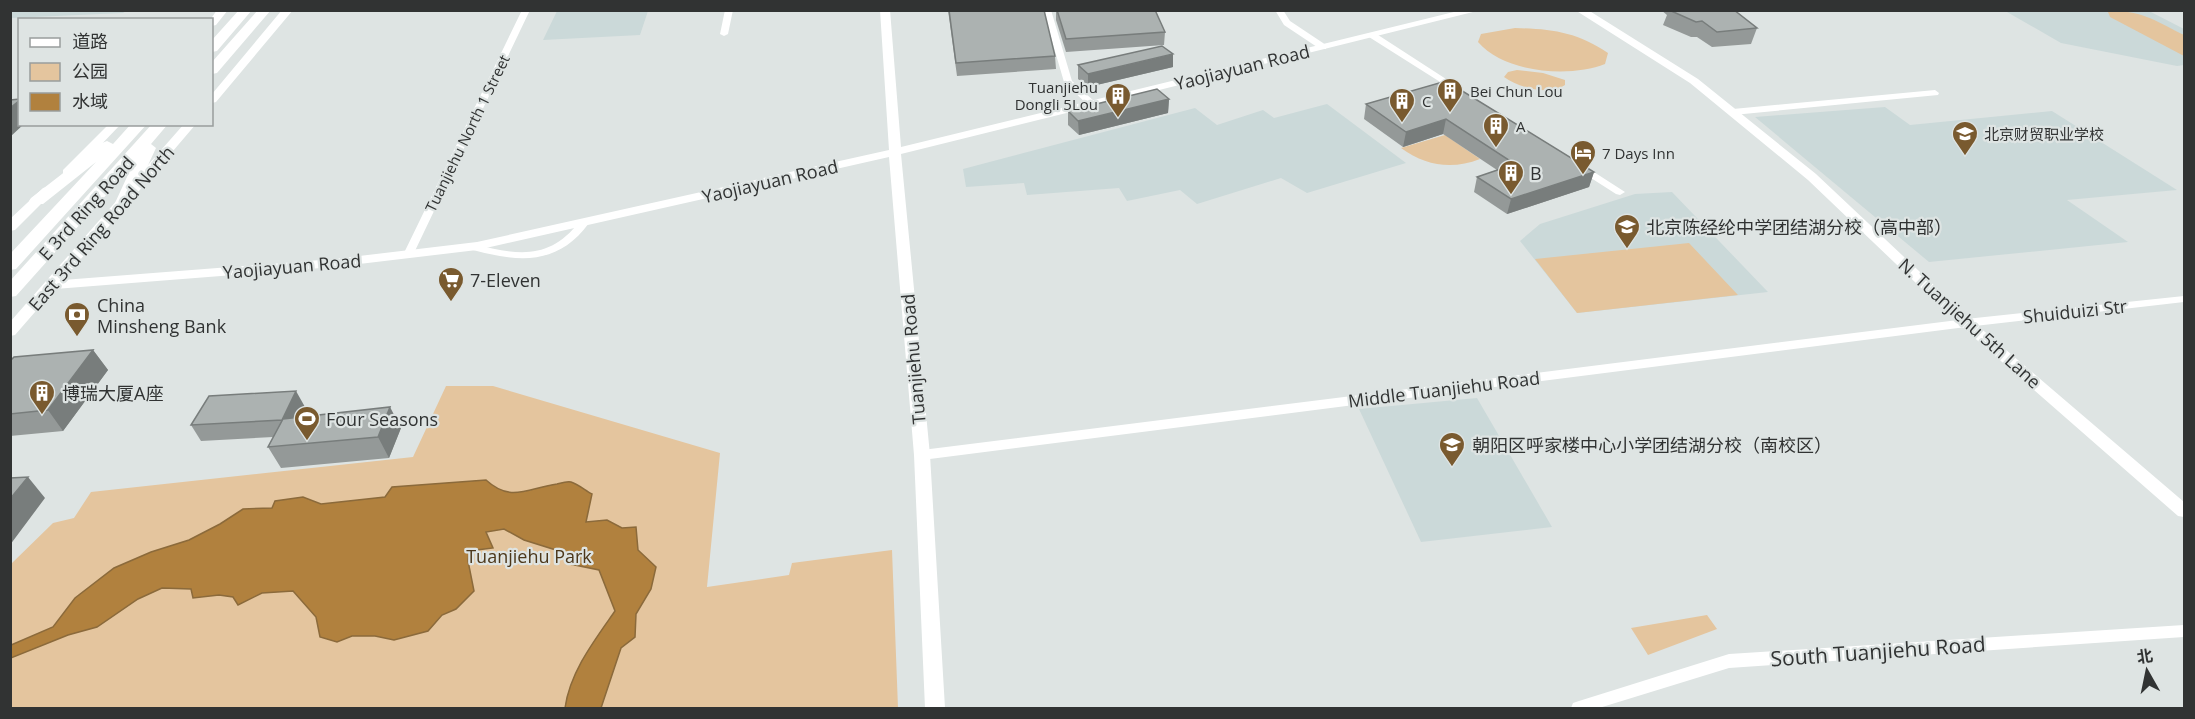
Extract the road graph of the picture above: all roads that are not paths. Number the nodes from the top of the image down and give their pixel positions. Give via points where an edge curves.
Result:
1 (223, 10) edge
2 (246, 10) edge
3 (266, 10) edge
4 (288, 10) edge
5 (526, 10) edge
6 (729, 10) edge
7 (885, 10) edge
8 (1047, 10) edge
9 (1279, 10) edge
10 (1476, 10) edge
11 (1580, 10) edge
12 (213, 22) edge
13 (724, 33) dead end
14 (1372, 35) junction
15 (213, 47) edge
16 (1323, 47) junction
17 (213, 68) edge
18 (1935, 93) dead end
19 (1467, 95) edge
20 (213, 99) edge
21 (1092, 104) junction
22 (1733, 112) junction
23 (114, 126) edge
24 (133, 126) edge
25 (152, 126) edge
26 (189, 126) edge
27 (895, 152) junction
28 (1573, 162) edge
29 (1620, 192) dead end
30 (37, 201) junction
31 (123, 203) junction
32 (584, 223) junction
33 (10, 227) edge
34 (473, 246) junction
35 (408, 255) junction
36 (10, 265) edge
37 (53, 285) junction
38 (10, 292) edge
39 (2184, 299) edge
40 (1966, 323) junction
41 (10, 332) edge
42 (922, 455) junction
43 (2184, 511) edge
44 (2184, 631) edge
45 (935, 708) edge
46 (1579, 708) edge

1 - 12 street
2 - 15 highway
3 - 17 highway
4 - 20 street
5 - 35 street, Tuanjiehu North 1 Street
6 - 13 street
7 - 27 street, Tuanjiehu Road
8 - 21 street via 1068,82
9 - 16 street via 1287,23
10 - 14 street, Yaojiayuan Road
11 - 22 street, N. Tuanjiehu 5th Lane via 1694,81
14 - 16 street, Yaojiayuan Road
14 - 19 street
16 - 21 street, Yaojiayuan Road
18 - 22 street
21 - 27 street, Yaojiayuan Road
22 - 40 street, N. Tuanjiehu 5th Lane via 1812,177
23 - 30 street
24 - 30 highway
25 - 31 highway
25 - 36 highway, E 3rd Ring Road
25 - 38 highway, E 3rd Ring Road
26 - 31 street, East 3rd Ring Road North
27 - 32 street, Yaojiayuan Road
27 - 42 street, Tuanjiehu Road
28 - 29 street
30 - 33 street
31 - 37 street, East 3rd Ring Road North
32 - 34 street, Yaojiayuan Road
32 - 34 street via 569,241 544,254 494,253
34 - 35 street, Yaojiayuan Road
35 - 37 street, Yaojiayuan Road
37 - 41 street, East 3rd Ring Road North
39 - 40 street, Shuiduizi Str
40 - 42 street, Middle Tuanjiehu Road
40 - 43 street, N. Tuanjiehu 5th Lane
42 - 45 street, Tuanjiehu Road
44 - 46 street, South Tuanjiehu Road via 1729,661

